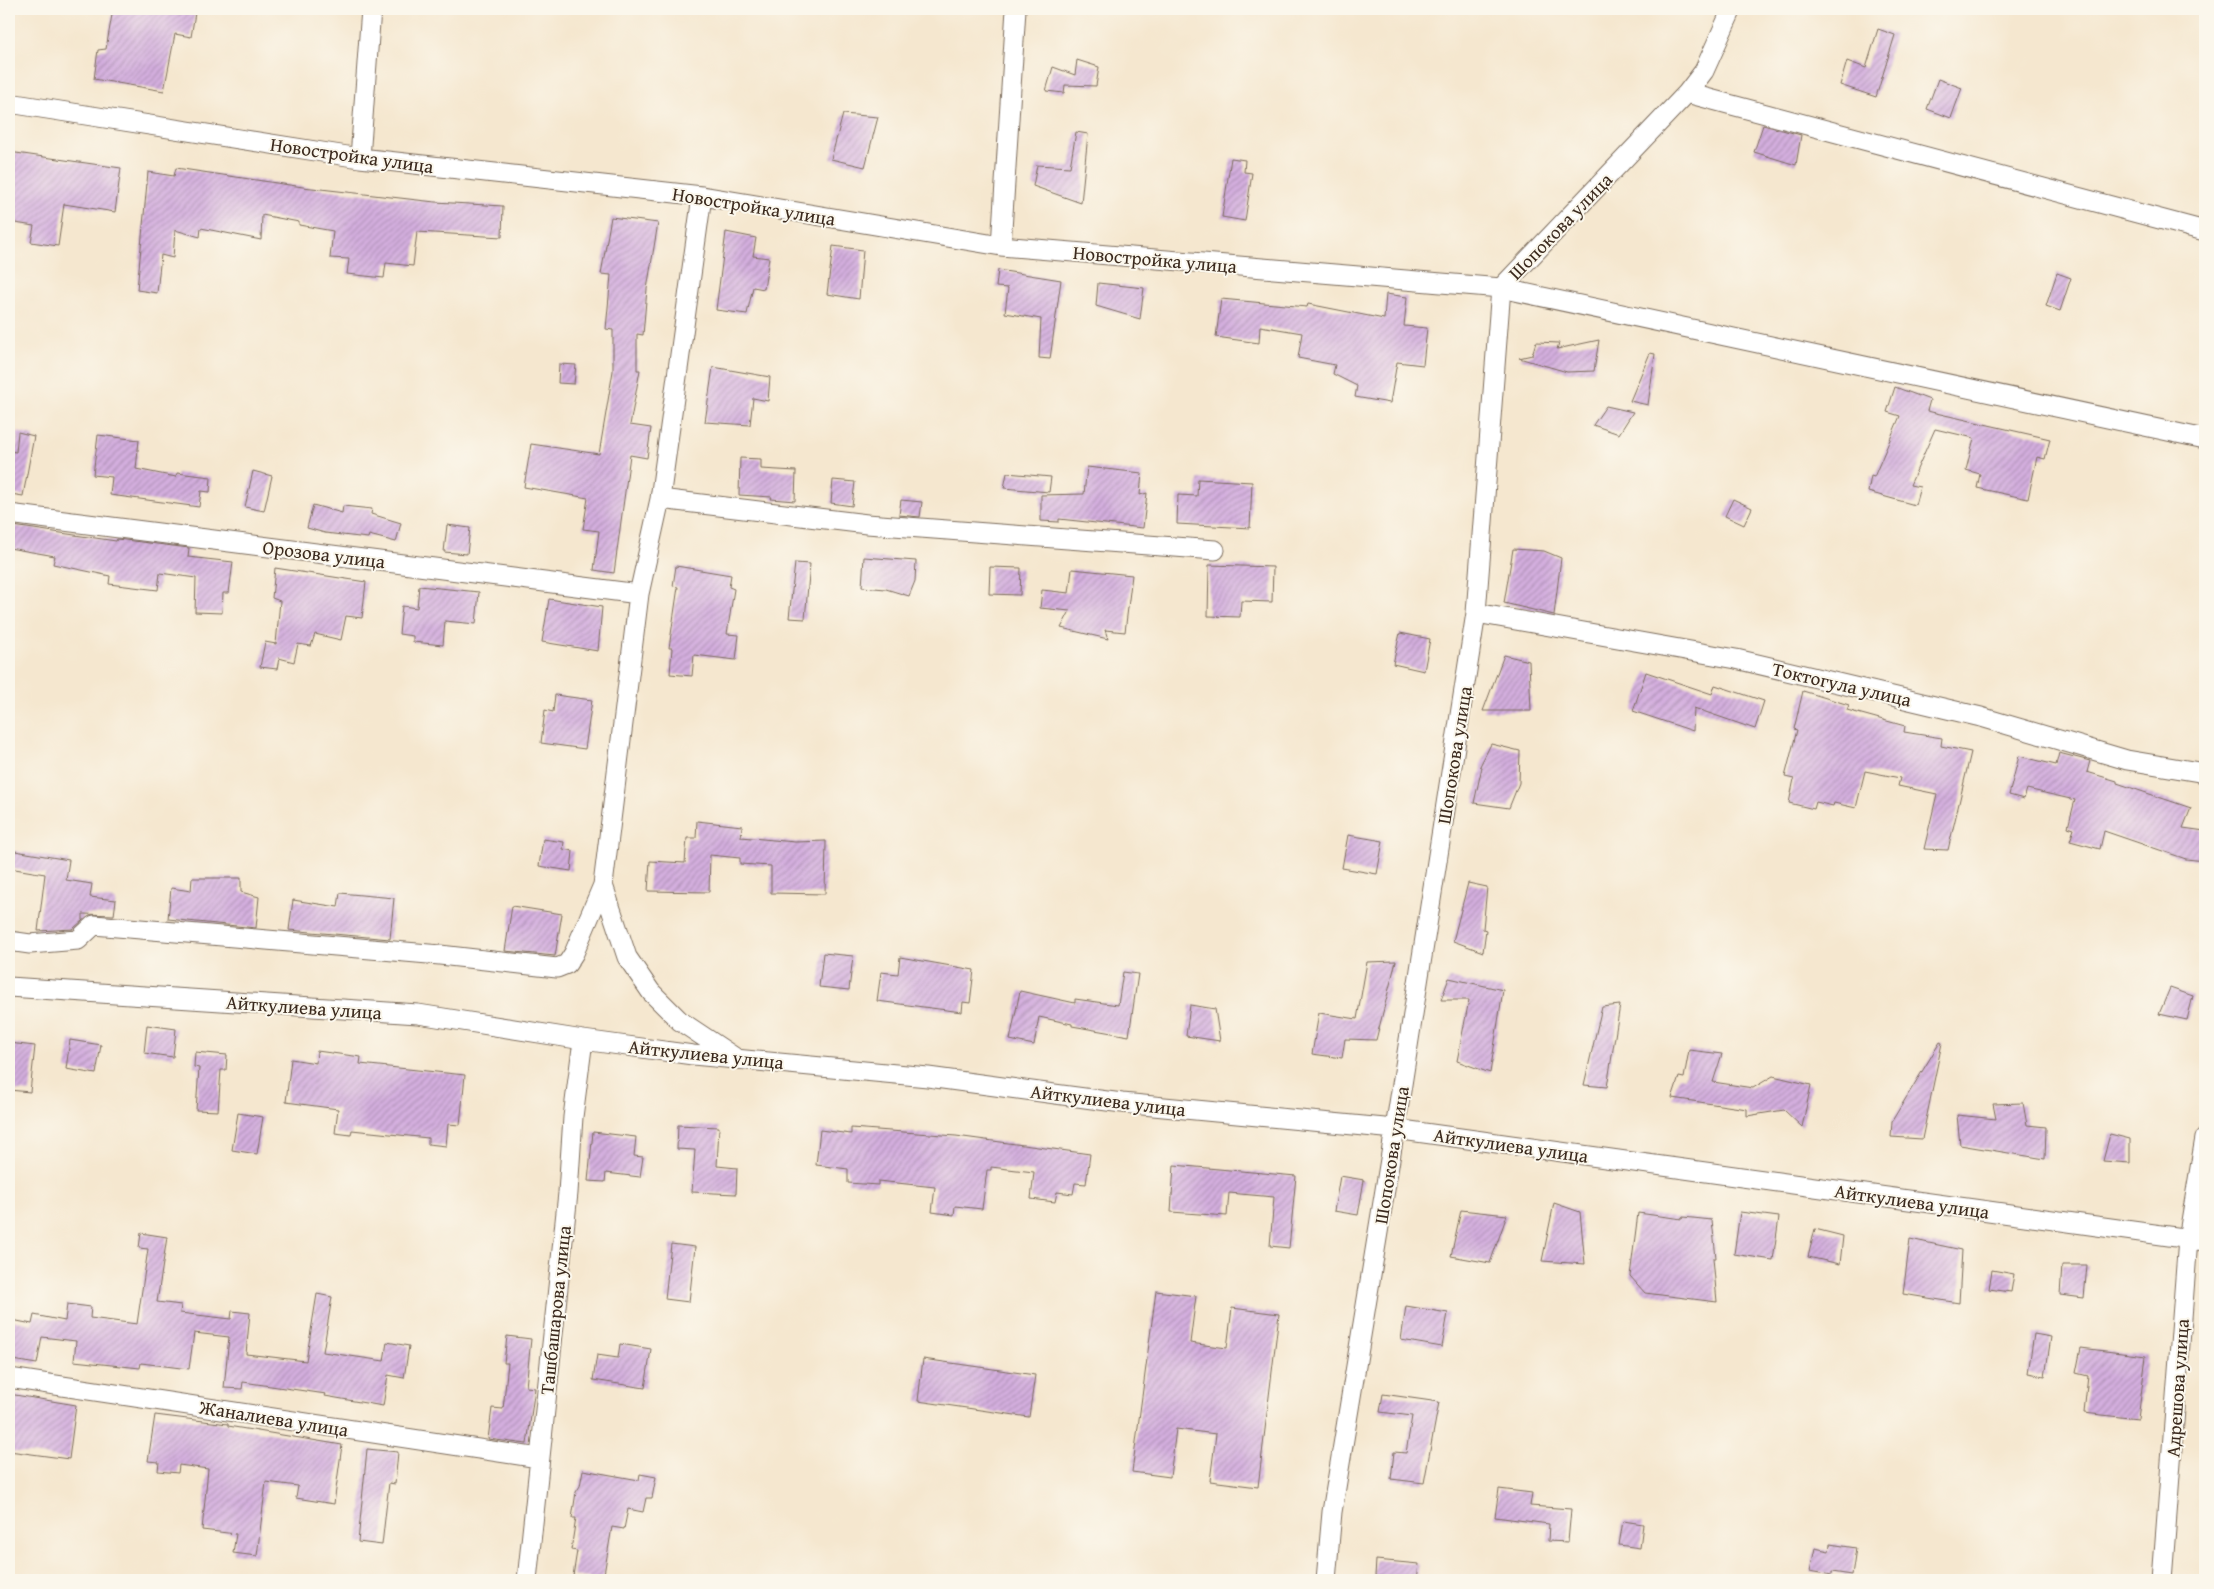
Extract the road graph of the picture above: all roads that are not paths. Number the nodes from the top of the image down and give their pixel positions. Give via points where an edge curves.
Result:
1 (371, 9) edge
2 (1016, 9) edge
3 (1732, 9) edge
4 (1687, 93) junction
5 (9, 103) edge
6 (360, 158) junction
7 (702, 196) junction
8 (2205, 231) edge
9 (1001, 246) junction
10 (1501, 288) junction
11 (2205, 439) edge
12 (660, 499) junction
13 (9, 514) edge
14 (1215, 550) dead end
15 (639, 594) junction
16 (1476, 613) junction
17 (2205, 773) edge
18 (603, 885) junction
19 (9, 941) edge
20 (9, 987) edge
21 (584, 1040) junction
22 (736, 1058) junction
23 (1395, 1129) junction
24 (2205, 1138) edge
25 (2197, 1240) edge
26 (9, 1378) edge
27 (539, 1458) junction
28 (527, 1580) edge
29 (1326, 1580) edge
30 (2162, 1580) edge

1 - 6 street
2 - 9 street
3 - 4 street, Шопокова улица via 1704,71
4 - 8 street
4 - 10 street, Шопокова улица
5 - 6 street, Новостройка улица
6 - 7 street, Новостройка улица
7 - 9 street, Новостройка улица
7 - 12 street
9 - 10 street, Новостройка улица
10 - 11 street, Новостройка улица
10 - 16 street, Шопокова улица
12 - 14 street via 867,524
12 - 15 street
13 - 15 street, Орозова улица
15 - 18 street
16 - 17 street, Токтогула улица via 1736,659 1981,717 2127,760
16 - 23 street, Шопокова улица
18 - 19 street via 574,953 567,964 557,968 94,925 78,940 30,944
18 - 22 street via 627,957 651,992 680,1020
20 - 21 street, Айткулиева улица via 418,1014
21 - 22 street, Айткулиева улица
21 - 27 street, Ташбашарова улица via 573,1116 568,1194
22 - 23 street, Айткулиева улица
23 - 25 street, Айткулиева улица
23 - 29 street, Шопокова улица via 1332,1512
24 - 25 street, Адрешова улица
25 - 30 street, Адрешова улица
26 - 27 street, Жаналиева улица
27 - 28 street, Ташбашарова улица

